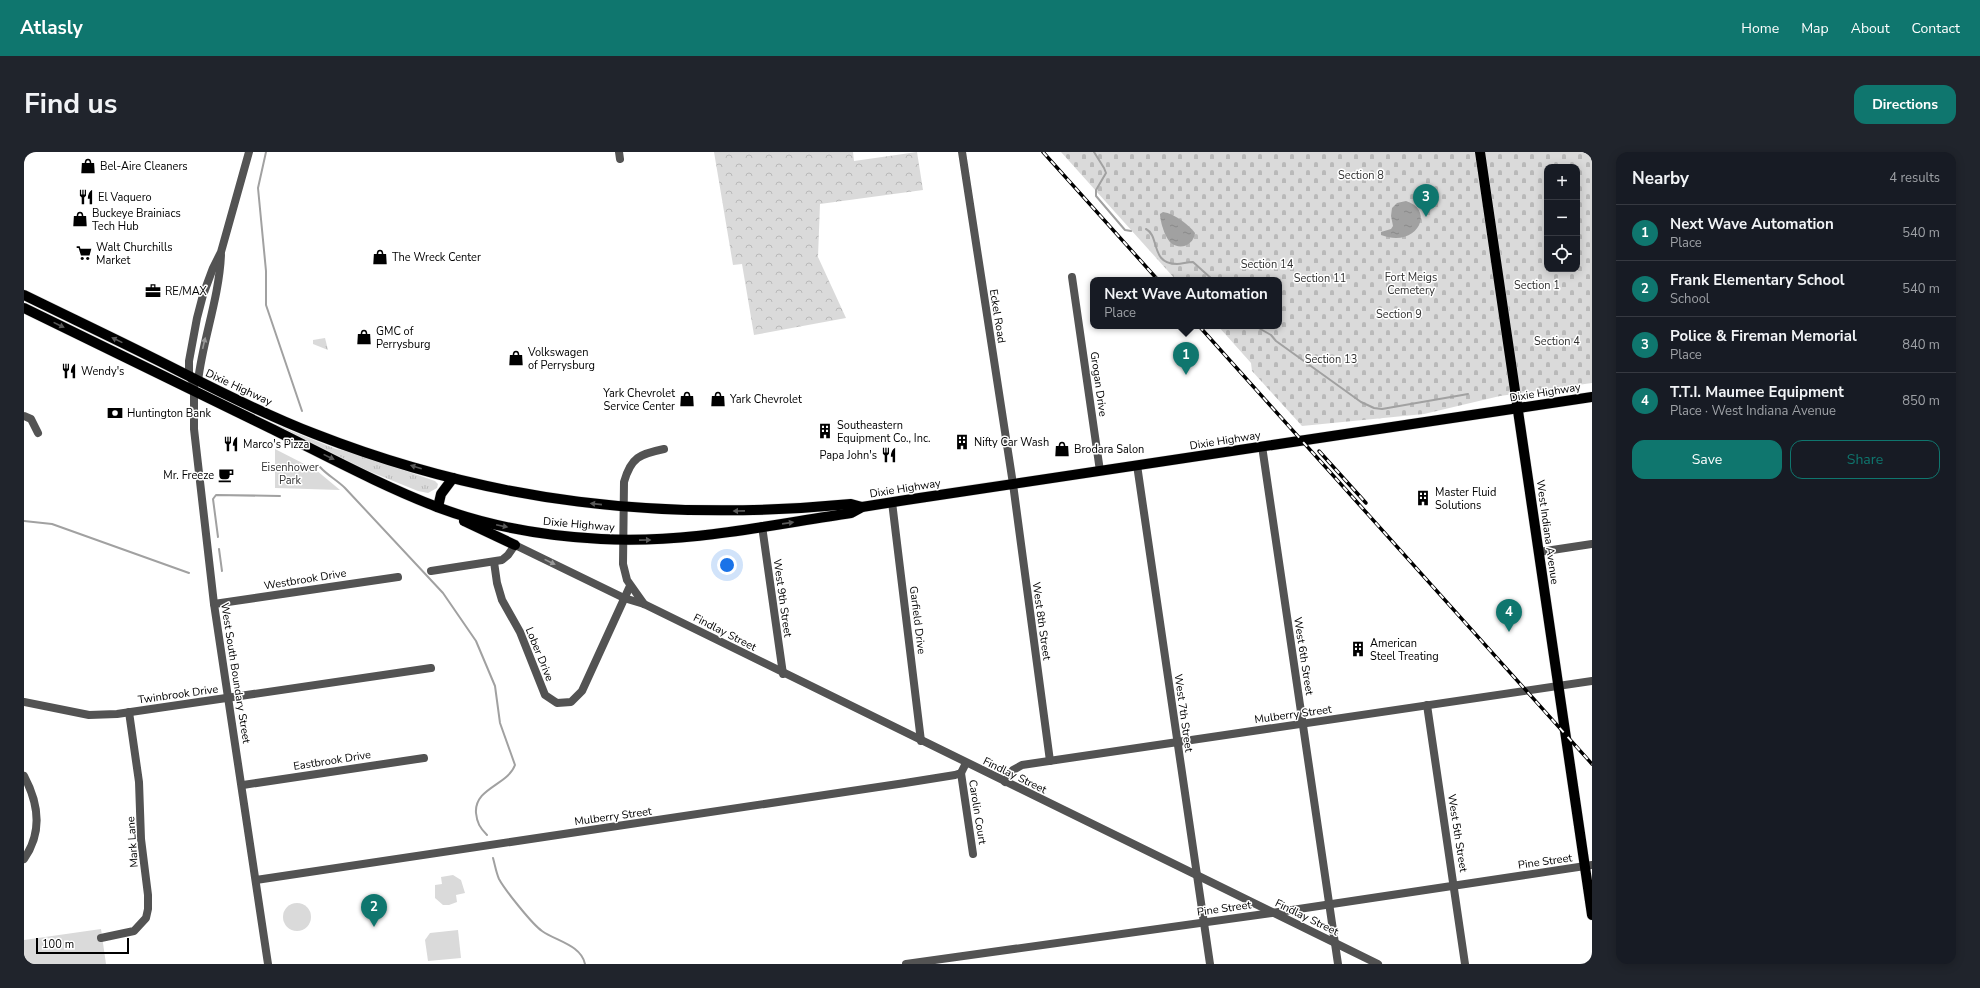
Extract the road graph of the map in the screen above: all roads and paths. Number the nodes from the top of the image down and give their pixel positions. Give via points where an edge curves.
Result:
1 (249, 152) edge
2 (962, 152) edge
3 (1480, 152) edge
4 (221, 252) junction
5 (1072, 277) dead end
6 (24, 295) edge
7 (24, 308) edge
8 (193, 383) junction
9 (1592, 397) edge
10 (1518, 408) junction
11 (24, 416) edge
12 (38, 433) dead end
13 (1262, 446) junction
14 (664, 449) dead end
15 (1137, 465) junction
16 (1100, 471) junction
17 (454, 478) junction
18 (1013, 484) junction
19 (892, 502) junction
20 (438, 507) junction
21 (623, 507) junction
22 (862, 507) junction
23 (762, 526) junction
24 (623, 540) junction
25 (1592, 544) edge
26 (515, 545) junction
27 (1539, 552) junction
28 (494, 562) junction
29 (431, 572) dead end
30 (398, 576) dead end
31 (630, 586) junction
32 (624, 598) junction
33 (214, 604) junction
34 (644, 604) junction
35 (431, 668) dead end
36 (783, 674) junction
37 (1592, 681) edge
38 (1559, 686) junction
39 (227, 698) junction
40 (24, 702) edge
41 (1427, 705) junction
42 (129, 712) junction
43 (1303, 724) junction
44 (921, 741) junction
45 (1177, 742) junction
46 (424, 758) dead end
47 (1050, 761) junction
48 (966, 763) junction
49 (961, 773) junction
50 (24, 776) edge
51 (1005, 782) junction
52 (242, 785) junction
53 (973, 854) dead end
54 (24, 859) edge
55 (1588, 865) edge
56 (1198, 877) junction
57 (256, 880) junction
58 (1454, 885) junction
59 (1329, 904) junction
60 (1272, 913) junction
61 (1592, 915) edge
62 (1204, 922) junction
63 (101, 938) dead end
64 (1335, 943) junction
65 (268, 964) edge
66 (906, 964) edge
67 (1210, 964) edge
68 (1338, 964) edge
69 (1378, 964) edge
70 (1465, 964) edge

1 - 4 street, West South Boundary Street
2 - 18 street, Eckel Road
3 - 10 main road, West Indiana Avenue
8 -> 4 street, West South Boundary Street via 220,270
4 - 8 street, West South Boundary Street via 212,268 197,318 189,361
5 - 16 street, Grogan Drive
8 -> 6 main road, Dixie Highway
7 -> 8 main road, Dixie Highway via 110,350
17 -> 8 main road, Dixie Highway via 389,460 260,416 203,388 198,388
8 -> 20 main road, Dixie Highway via 364,474
8 - 33 street, West South Boundary Street via 195,436
9 - 10 main road, Dixie Highway
10 - 13 main road, Dixie Highway
10 - 27 main road, West Indiana Avenue
11 - 12 street via 31,419
13 - 15 main road, Dixie Highway
13 - 43 street, West 6th Street
14 - 21 street, Findlay Street via 645,453 632,464 624,482
15 - 16 main road, Dixie Highway
15 - 45 street, West 7th Street
16 - 18 main road, Dixie Highway
17 - 20 main road via 441,494
21 -> 17 main road, Dixie Highway via 544,497
18 - 19 main road, Dixie Highway
18 - 47 street, West 8th Street
19 - 22 main road, Dixie Highway
19 - 44 street, Garfield Drive
20 -> 24 main road, Dixie Highway via 531,532
20 - 26 main road
22 -> 21 main road, Dixie Highway via 851,504 778,510 702,511
21 - 24 street, Findlay Street
23 -> 22 main road, Dixie Highway via 851,513
24 -> 23 main road, Dixie Highway via 674,538
23 - 36 street, West 9th Street
24 - 31 street, Findlay Street via 623,564
25 - 27 street
26 - 28 street via 505,558
26 -> 32 street, Findlay Street
27 - 38 main road, West Indiana Avenue
28 - 29 street
28 - 32 street, Lober Drive via 502,600 520,632 545,695 556,703 571,702 582,691
30 - 33 street, Westbrook Drive
31 - 32 street, Lober Drive
31 - 34 street, Findlay Street
32 - 34 street, Findlay Street
33 - 39 street, West South Boundary Street
34 - 36 street, Findlay Street
35 - 39 street, Twinbrook Drive
36 - 44 street, Findlay Street
37 - 38 street, Mulberry Street
38 - 41 street, Mulberry Street
38 - 55 main road, West Indiana Avenue
39 - 42 street, Twinbrook Drive
39 - 52 street, West South Boundary Street
40 - 42 street, Twinbrook Drive via 89,714
41 - 43 street, Mulberry Street
41 - 58 street, West 5th Street
42 - 63 street, Mark Lane via 139,782 141,839 148,909 146,918 134,931
43 - 45 street, Mulberry Street
43 - 59 street, West 6th Street
44 - 48 street, Findlay Street
45 - 47 street, Mulberry Street
45 - 56 street, West 7th Street
46 - 52 street, Eastbrook Drive
47 - 51 street, Mulberry Street via 1017,767
48 - 49 street
48 - 51 street, Findlay Street
49 - 53 street, Carolin Court
49 - 57 street, Mulberry Street via 824,796
50 - 54 street via 34,794 38,821 34,839
51 - 56 street, Findlay Street
52 - 57 street, West South Boundary Street
55 - 58 street, Pine Street
55 - 61 main road, West Indiana Avenue
56 - 60 street, Findlay Street
56 - 62 street, West 7th Street
57 - 65 street, West South Boundary Street
58 - 59 street, Pine Street
58 - 70 street, West 5th Street
59 - 60 street, Pine Street
59 - 64 street, West 6th Street
60 - 62 street, Pine Street
60 - 64 street, Findlay Street
62 - 66 street, Pine Street
62 - 67 street, West 7th Street
64 - 68 street, West 6th Street
64 - 69 street, Findlay Street

